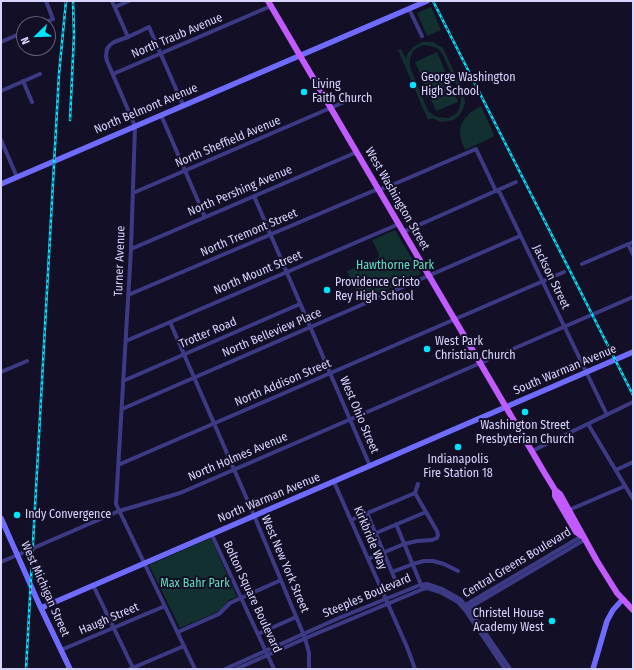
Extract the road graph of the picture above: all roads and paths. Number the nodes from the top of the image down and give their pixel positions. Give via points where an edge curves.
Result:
1 (46, 1) edge
2 (112, 1) edge
3 (129, 1) edge
4 (427, 1) edge
5 (269, 3) edge
6 (115, 7) junction
7 (409, 9) junction
8 (52, 16) edge
9 (16, 35) edge
10 (128, 36) junction
11 (422, 36) dead end
12 (1, 42) edge
13 (160, 53) junction
14 (300, 56) junction
15 (40, 74) dead end
16 (113, 74) junction
17 (23, 81) junction
18 (1, 89) edge
19 (356, 97) dead end
20 (32, 102) dead end
21 (183, 106) junction
22 (331, 108) junction
23 (161, 115) junction
24 (135, 126) junction
25 (1, 140) edge
26 (476, 149) joint
27 (357, 152) junction
28 (185, 171) junction
29 (17, 177) junction
30 (516, 182) dead end
31 (1, 184) edge
32 (379, 190) junction
33 (497, 191) junction
34 (133, 193) junction
35 (254, 196) junction
36 (205, 217) junction
37 (399, 224) junction
38 (403, 232) junction
39 (270, 235) junction
40 (520, 236) junction
41 (633, 242) edge
42 (628, 244) junction
43 (131, 249) junction
44 (633, 254) edge
45 (582, 264) dead end
46 (287, 272) junction
47 (564, 272) dead end
48 (429, 276) junction
49 (542, 281) junction
50 (128, 296) junction
51 (633, 297) edge
52 (300, 304) junction
53 (455, 320) junction
54 (170, 322) junction
55 (310, 327) junction
56 (564, 327) junction
57 (126, 341) junction
58 (633, 352) edge
59 (184, 354) junction
60 (27, 361) dead end
61 (481, 364) junction
62 (1, 372) edge
63 (586, 373) junction
64 (330, 374) junction
65 (194, 378) junction
66 (123, 381) junction
67 (633, 402) edge
68 (506, 407) junction
69 (122, 409) junction
70 (607, 415) junction
71 (350, 420) junction
72 (214, 424) junction
73 (588, 424) junction
74 (532, 451) junction
75 (633, 462) edge
76 (118, 465) junction
77 (370, 466) junction
78 (234, 470) junction
79 (616, 470) junction
80 (334, 482) junction
81 (418, 484) dead end
82 (625, 486) junction
83 (555, 490) junction
84 (415, 493) junction
85 (633, 500) edge
86 (569, 510) junction
87 (119, 511) junction
88 (426, 512) junction
89 (367, 513) junction
90 (254, 516) junction
91 (1, 518) edge
92 (351, 520) junction
93 (396, 524) junction
94 (376, 533) junction
95 (212, 534) junction
96 (583, 538) junction
97 (404, 544) junction
98 (384, 552) junction
99 (18, 555) junction
100 (368, 559) junction
101 (1, 562) edge
102 (145, 564) junction
103 (413, 564) junction
104 (458, 571) dead end
105 (392, 572) junction
106 (281, 580) junction
107 (397, 584) dead end
108 (93, 585) junction
109 (422, 587) junction
110 (241, 598) junction
111 (622, 599) junction
112 (386, 602) junction
113 (165, 606) junction
114 (40, 608) junction
115 (465, 608) junction
116 (633, 610) edge
117 (296, 617) junction
118 (114, 627) junction
119 (178, 632) junction
120 (258, 634) junction
121 (304, 636) junction
122 (184, 646) junction
123 (61, 650) junction
124 (267, 652) junction
125 (132, 668) edge
126 (70, 669) edge
127 (195, 669) edge
128 (225, 669) edge
129 (236, 669) edge
130 (274, 669) edge
131 (309, 669) edge
132 (415, 669) edge
133 (505, 669) edge
134 (510, 669) edge
135 (593, 669) edge

1 - 8 street
2 - 6 street
3 - 6 street
4 - 7 main road, North Belmont Avenue
5 - 13 street, North Traub Avenue
5 - 14 main road, West Washington Street
6 - 10 street
7 - 11 street
7 - 14 main road, North Belmont Avenue
9 - 12 street
10 - 13 street via 149,27
10 - 16 street, Turner Avenue via 114,42 107,49 107,60
13 - 16 street, North Traub Avenue
13 - 21 street
14 - 21 main road, North Belmont Avenue
14 - 22 main road, West Washington Street
15 - 17 street
16 - 24 street, Turner Avenue
17 - 18 street
17 - 20 street
19 - 22 street, North Sheffield Avenue
21 - 23 main road, North Belmont Avenue
22 - 27 main road, West Washington Street
22 - 28 street, North Sheffield Avenue
23 - 24 main road, North Belmont Avenue
23 - 28 street
24 - 29 main road, North Belmont Avenue
24 - 34 street, Turner Avenue
25 - 29 street
26 - 32 street, North Tremont Street
26 - 33 street, Jackson Street
27 - 32 main road, West Washington Street
27 - 35 street, North Pershing Avenue
28 - 34 street, North Sheffield Avenue
28 - 36 street
29 - 31 main road, North Belmont Avenue
30 - 33 street
32 - 37 main road, West Washington Street
32 - 39 street, North Tremont Street
33 - 38 street
33 - 40 street, Jackson Street
34 - 43 street, Turner Avenue
35 - 36 street, North Pershing Avenue
35 - 39 street, West Ohio Street
36 - 43 street, North Pershing Avenue
37 - 38 main road, West Washington Street
37 - 46 street, North Mount Street
38 - 48 main road, West Washington Street
39 - 46 street, West Ohio Street
39 - 50 street, North Tremont Street
40 - 48 street, North Belleview Place
40 - 49 street, Jackson Street
41 - 42 street
42 - 44 street
42 - 45 street
43 - 50 street, Turner Avenue
46 - 52 street, West Ohio Street
46 - 54 street, North Mount Street
47 - 49 street, North Addison Street
48 - 53 main road, West Washington Street
48 - 55 street, North Belleview Place
49 - 53 street, North Addison Street
49 - 56 street, Jackson Street
50 - 57 street, Turner Avenue
51 - 56 street, North Holmes Avenue
52 - 55 street, West Ohio Street
52 - 59 street, Trotter Road
53 - 61 main road, West Washington Street
53 - 64 street, North Addison Street
54 - 57 street, North Mount Street
54 - 59 street, West New York Street
55 - 64 street, West Ohio Street
55 - 65 street, North Belleview Place
56 - 61 street, North Holmes Avenue
56 - 63 street, Jackson Street
57 - 66 street, Turner Avenue
58 - 63 main road, South Warman Avenue
59 - 65 street, West New York Street
59 - 66 street, Trotter Road
60 - 62 street
61 - 68 main road, West Washington Street
61 - 71 street, North Holmes Avenue
63 - 68 main road, South Warman Avenue
63 - 70 street, Jackson Street
64 - 71 street, West Ohio Street
64 - 72 street, North Addison Street
65 - 69 street, North Belleview Place
65 - 72 street, West New York Street
66 - 69 street, Turner Avenue
67 - 70 street
68 - 74 main road, West Washington Street
68 - 77 main road, North Warman Avenue
69 - 76 street, Turner Avenue
70 - 73 street
71 - 77 street, West Ohio Street
71 - 78 street, North Holmes Avenue
72 - 76 street, North Addison Street
72 - 78 street, West New York Street
73 - 74 street
73 - 79 street
74 - 83 main road, West Washington Street
75 - 79 street
76 - 87 street, Turner Avenue via 116,504
77 - 80 main road, North Warman Avenue
78 - 87 street, North Holmes Avenue via 177,495
78 - 90 street, West New York Street
79 - 82 street
80 - 90 main road, North Warman Avenue
80 - 92 street, Kirkbride Way
81 - 84 street
82 - 85 street
82 - 86 street
83 - 86 main road, West Washington Street
83 - 96 main road, West Washington Street via 555,496 576,532
84 - 88 street
84 - 89 street
86 - 96 main road, West Washington Street
87 - 99 street, North Holmes Avenue
87 - 102 street
88 - 93 street
88 - 97 street via 437,531 437,538
89 - 92 street
89 - 94 street
90 - 95 main road, North Warman Avenue
90 - 106 street, West New York Street
91 - 99 main road, West Michigan Street
92 - 100 street, Kirkbride Way
93 - 94 street
93 - 97 street
94 - 98 street
95 - 102 main road, North Warman Avenue
95 - 110 street, Bolton Square Boulevard
96 - 111 main road, West Washington Street
96 - 115 street, Central Greens Boulevard
97 - 98 street
97 - 103 street
98 - 100 street
98 - 105 street
99 - 101 street, North Holmes Avenue
99 - 114 main road, West Michigan Street
100 - 112 street, Kirkbride Way
102 - 108 main road, North Warman Avenue
102 - 113 street
103 - 104 street via 433,561
103 - 105 street
103 - 109 street
105 - 107 street
106 - 110 street
106 - 117 street, West New York Street
108 - 114 main road, North Warman Avenue
108 - 118 street
109 - 112 street, Steeples Boulevard
109 - 115 street, Steeples Boulevard via 434,585 460,599
110 - 119 street via 230,602 219,614
110 - 120 street, Bolton Square Boulevard
111 - 116 main road, West Washington Street
111 - 135 main road via 607,621
112 - 121 street, Steeples Boulevard
112 - 132 street, Kirkbride Way
113 - 118 street, Haugh Street
113 - 119 street
114 - 123 main road, West Michigan Street
115 - 133 street, Steeples Boulevard
115 - 134 street, Steeples Boulevard
117 - 120 street
117 - 121 street, West New York Street
118 - 123 street, Haugh Street
118 - 125 street
119 - 122 street
120 - 124 street, Bolton Square Boulevard
121 - 124 street, Steeples Boulevard
121 - 131 street, West New York Street via 309,653
122 - 125 street
122 - 127 street
123 - 126 main road, West Michigan Street
124 - 128 street, Steeples Boulevard
124 - 129 street, Steeples Boulevard
124 - 130 street, Bolton Square Boulevard

